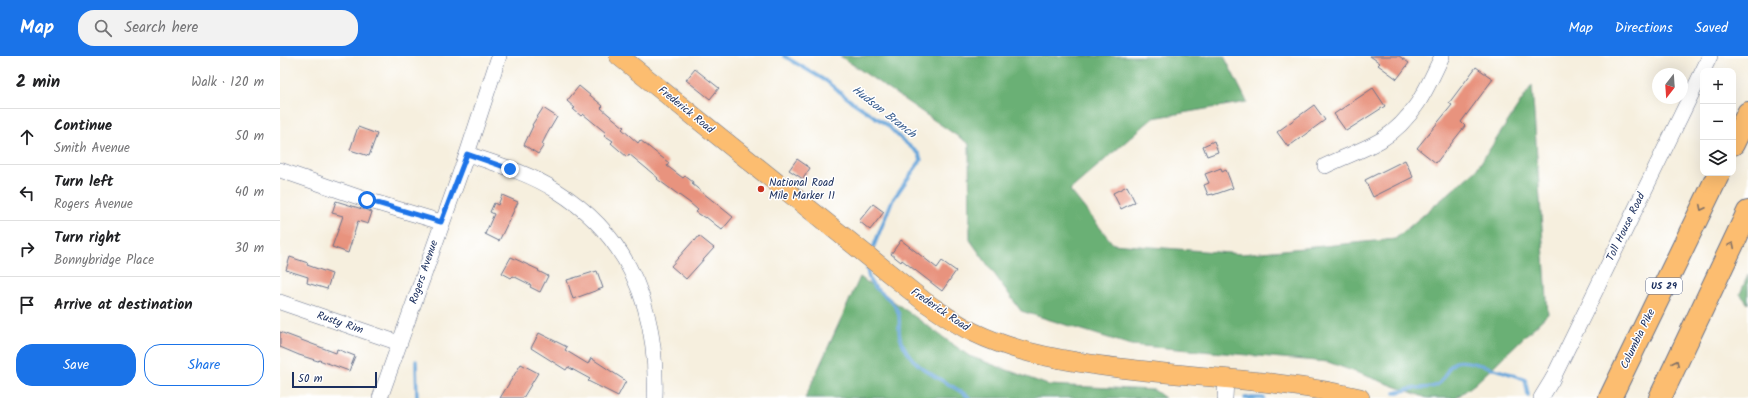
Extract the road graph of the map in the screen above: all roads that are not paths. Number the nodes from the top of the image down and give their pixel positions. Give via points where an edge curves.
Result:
1 (499, 56) edge
2 (619, 56) edge
3 (1442, 56) edge
4 (1710, 56) edge
5 (1748, 113) edge
6 (1735, 140) edge
7 (467, 154) junction
8 (1325, 166) dead end
9 (280, 170) edge
10 (1718, 176) edge
11 (1748, 212) edge
12 (441, 222) junction
13 (280, 302) edge
14 (399, 343) junction
15 (1226, 389) edge
16 (380, 398) edge
17 (655, 398) edge
18 (1360, 398) edge
19 (1541, 398) edge
20 (1610, 398) edge
21 (1660, 398) edge

1 - 7 street, Rogers Avenue
2 - 15 main road, Frederick Road via 925,302 973,332 1026,351
3 - 8 street via 1425,94 1398,126 1381,140
4 - 19 street, Toll House Road
5 - 6 highway
7 - 12 street, Rogers Avenue
7 - 17 street via 510,169 556,191 582,209 608,236 629,265 641,294 654,351
9 - 12 street
10 -> 20 highway, Columbia Pike / US 29
21 -> 11 highway
12 - 14 street, Rogers Avenue
13 - 14 street, Rusty Rim
14 - 16 street, Rogers Avenue
15 - 18 main road, Frederick Road via 1289,385

